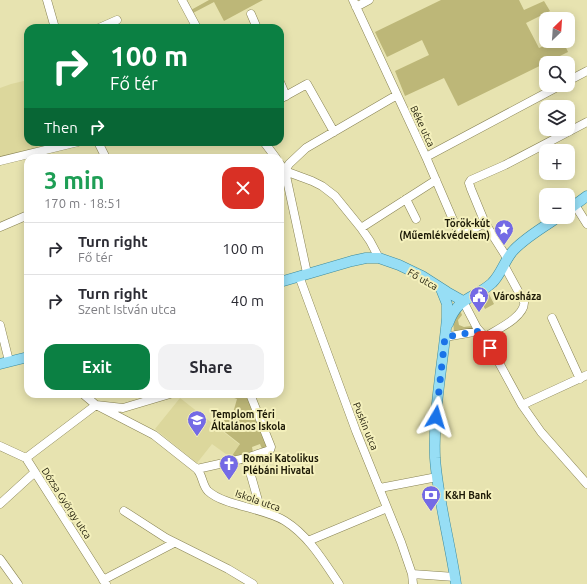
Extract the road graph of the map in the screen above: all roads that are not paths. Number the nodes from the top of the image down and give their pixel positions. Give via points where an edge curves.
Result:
1 (47, 0) edge
2 (182, 0) edge
3 (369, 0) edge
4 (354, 3) edge
5 (251, 14) dead end
6 (117, 20) dead end
7 (54, 24) edge
8 (108, 24) edge
9 (195, 24) edge
10 (255, 24) edge
11 (587, 71) edge
12 (575, 77) edge
13 (549, 92) edge
14 (397, 94) junction
15 (284, 96) edge
16 (587, 122) edge
17 (334, 132) junction
18 (62, 146) edge
19 (29, 154) edge
20 (24, 155) edge
21 (426, 157) junction
22 (0, 161) edge
23 (284, 174) edge
24 (436, 180) junction
25 (587, 196) edge
26 (406, 199) junction
27 (575, 206) edge
28 (575, 211) edge
29 (24, 217) edge
30 (416, 219) dead end
31 (485, 222) junction
32 (548, 224) edge
33 (587, 224) edge
34 (0, 227) edge
35 (361, 228) junction
36 (379, 258) junction
37 (506, 262) junction
38 (303, 275) junction
39 (284, 281) edge
40 (441, 289) junction
41 (461, 301) junction
42 (447, 304) junction
43 (552, 318) dead end
44 (0, 325) edge
45 (445, 334) junction
46 (482, 334) junction
47 (24, 358) edge
48 (5, 362) edge
49 (584, 377) edge
50 (88, 398) edge
51 (157, 398) edge
52 (252, 398) edge
53 (96, 404) junction
54 (522, 405) junction
55 (0, 446) edge
56 (26, 458) junction
57 (246, 458) junction
58 (197, 469) junction
59 (35, 472) junction
60 (437, 477) junction
61 (587, 484) edge
62 (380, 488) junction
63 (0, 504) edge
64 (388, 508) junction
65 (124, 510) dead end
66 (261, 511) junction
67 (308, 541) junction
68 (174, 543) junction
69 (0, 559) edge
70 (412, 574) junction
71 (456, 581) edge
72 (105, 582) edge
73 (18, 584) edge
74 (253, 584) edge
75 (339, 584) edge
76 (413, 584) edge

1 - 7 street
2 - 9 street
3 - 4 street
4 - 14 street, Béke utca
5 - 10 street
6 - 8 street
11 - 12 street
13 - 21 street
14 - 17 street
14 - 21 street, Béke utca
15 - 17 street via 307,84
16 - 31 street via 471,180 469,183
17 - 23 street via 306,148 289,164
18 - 19 street
20 - 22 street
21 - 24 street, Béke utca
23 - 35 street via 312,181 330,191
23 - 38 street, Puskin utca via 291,195
24 - 26 street
24 - 31 street, Béke utca via 460,236
25 - 27 main road
26 - 30 street
26 - 35 street
28 - 33 street
29 - 34 street
31 - 37 street
32 - 37 main road via 520,245
35 - 36 street
36 - 38 main road, Fő utca via 364,258
36 - 40 main road, Fő utca via 422,276
37 - 41 main road via 491,284
37 - 46 street via 524,305 522,311 506,325
38 - 39 main road, Fő utca
38 - 62 street, Puskin utca via 356,431
40 - 41 main road
40 - 42 main road, Fő utca
41 - 42 main road via 453,300
41 - 45 main road via 451,316
41 - 46 street
42 - 45 main road, Fő utca
43 - 49 street
44 - 48 street
45 - 46 street
45 - 60 main road, Fő utca via 436,417
46 - 54 street
47 - 48 main road
49 - 54 street
50 - 53 street, Iskola utca
51 - 53 street via 123,408
52 - 57 street via 271,447 270,450
53 - 56 street
53 - 58 street, Iskola utca via 154,435
54 - 61 street via 541,432
55 - 56 street
56 - 59 street, Dózsa György utca
57 - 58 street
57 - 66 street
58 - 66 street, Iskola utca via 209,491 232,502
59 - 63 street
59 - 72 street, Dózsa György utca
60 - 62 street
60 - 71 main road, Fő utca
62 - 64 street, Puskin utca
64 - 67 street
64 - 70 street, Puskin utca
65 - 68 street
66 - 67 street, Iskola utca via 287,522
67 - 75 street, Iskola utca
68 - 72 street
68 - 74 street
69 - 73 street
70 - 71 street
70 - 76 street, Puskin utca

